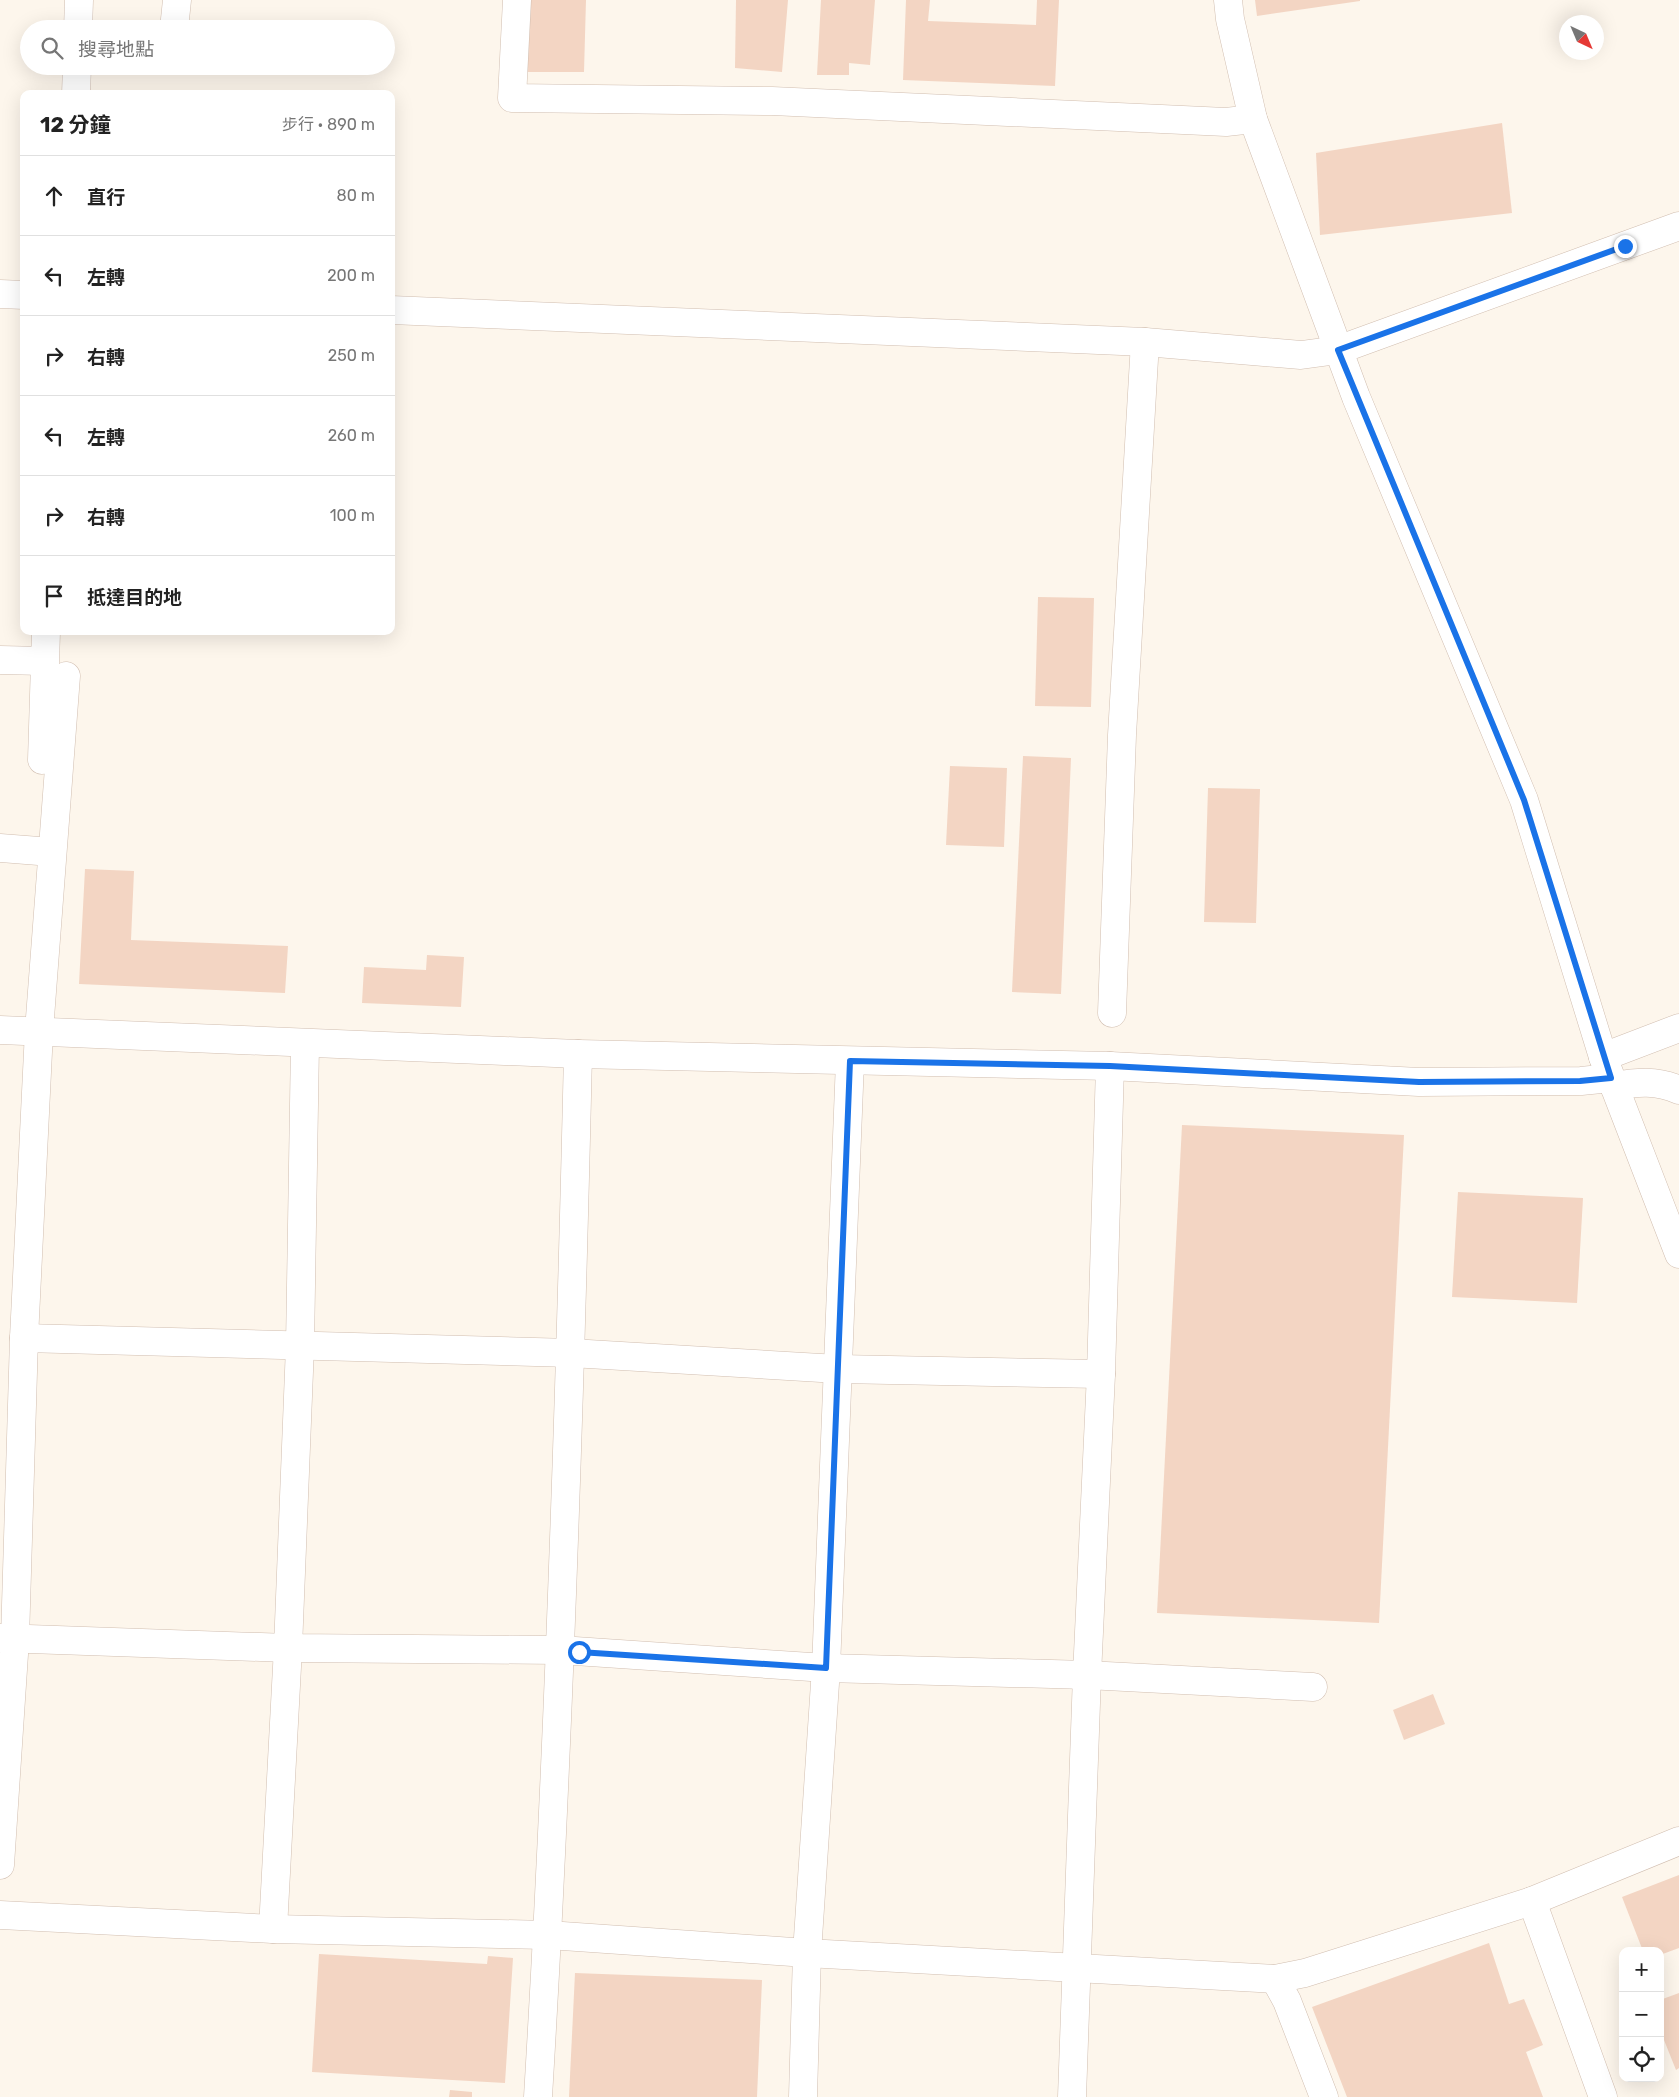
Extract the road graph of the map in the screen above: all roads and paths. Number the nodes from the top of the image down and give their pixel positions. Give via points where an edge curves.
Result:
1 (78, 0) edge
2 (177, 0) edge
3 (517, 0) edge
4 (1228, 0) edge
5 (78, 20) edge
6 (175, 20) edge
7 (77, 75) edge
8 (76, 90) edge
9 (1253, 119) junction
10 (1679, 226) edge
11 (0, 294) edge
12 (20, 295) edge
13 (395, 310) edge
14 (1144, 342) junction
15 (1338, 350) junction
16 (47, 635) edge
17 (0, 660) edge
18 (55, 668) junction
19 (0, 848) edge
20 (1112, 1013) dead end
21 (1679, 1028) edge
22 (0, 1030) edge
23 (39, 1031) junction
24 (305, 1044) junction
25 (578, 1054) junction
26 (850, 1061) junction
27 (1110, 1066) junction
28 (1610, 1074) junction
29 (1679, 1090) edge
30 (1677, 1243) edge
31 (24, 1338) junction
32 (300, 1346) junction
33 (571, 1353) junction
34 (838, 1369) junction
35 (1101, 1374) junction
36 (7, 1639) edge
37 (288, 1648) junction
38 (560, 1650) junction
39 (826, 1668) junction
40 (1087, 1675) junction
41 (1313, 1687) dead end
42 (1679, 1841) edge
43 (0, 1865) edge
44 (1532, 1901) junction
45 (0, 1915) edge
46 (272, 1929) junction
47 (548, 1936) junction
48 (807, 1953) junction
49 (1075, 1968) junction
50 (1275, 1979) junction
51 (538, 2097) edge
52 (803, 2097) edge
53 (1072, 2097) edge
54 (1324, 2097) edge
55 (1603, 2097) edge

1 - 5 lane
2 - 6 lane
3 - 9 lane via 512,98 772,101 1226,122
4 - 9 lane
7 - 8 lane
9 - 15 lane
10 - 15 lane
11 - 12 lane
13 - 14 lane
14 - 15 lane via 1302,355
14 - 20 lane via 1122,735
15 - 28 lane via 1524,800
16 - 18 lane
17 - 18 lane
18 - 19 lane via 39,859
18 - 23 lane
21 - 28 lane
22 - 23 lane
23 - 24 lane
23 - 31 lane
24 - 25 lane
24 - 32 lane
25 - 26 lane
25 - 33 lane
26 - 27 lane
26 - 34 lane
27 - 28 lane via 1419,1082 1580,1081
27 - 35 lane
28 - 29 lane
28 - 30 lane
31 - 32 lane
31 - 36 lane
32 - 33 lane
32 - 37 lane
33 - 34 lane
33 - 38 lane
34 - 35 lane
34 - 39 lane
35 - 40 lane
36 - 37 lane
36 - 43 lane
37 - 38 lane
37 - 46 lane
38 - 39 lane
38 - 47 lane
39 - 40 lane
39 - 48 lane
40 - 41 lane
40 - 49 lane
42 - 44 lane
44 - 50 lane via 1305,1973
44 - 55 lane
45 - 46 lane
46 - 47 lane
47 - 48 lane
47 - 51 lane
48 - 49 lane
48 - 52 lane
49 - 50 lane
49 - 53 lane
50 - 54 lane via 1288,2001

